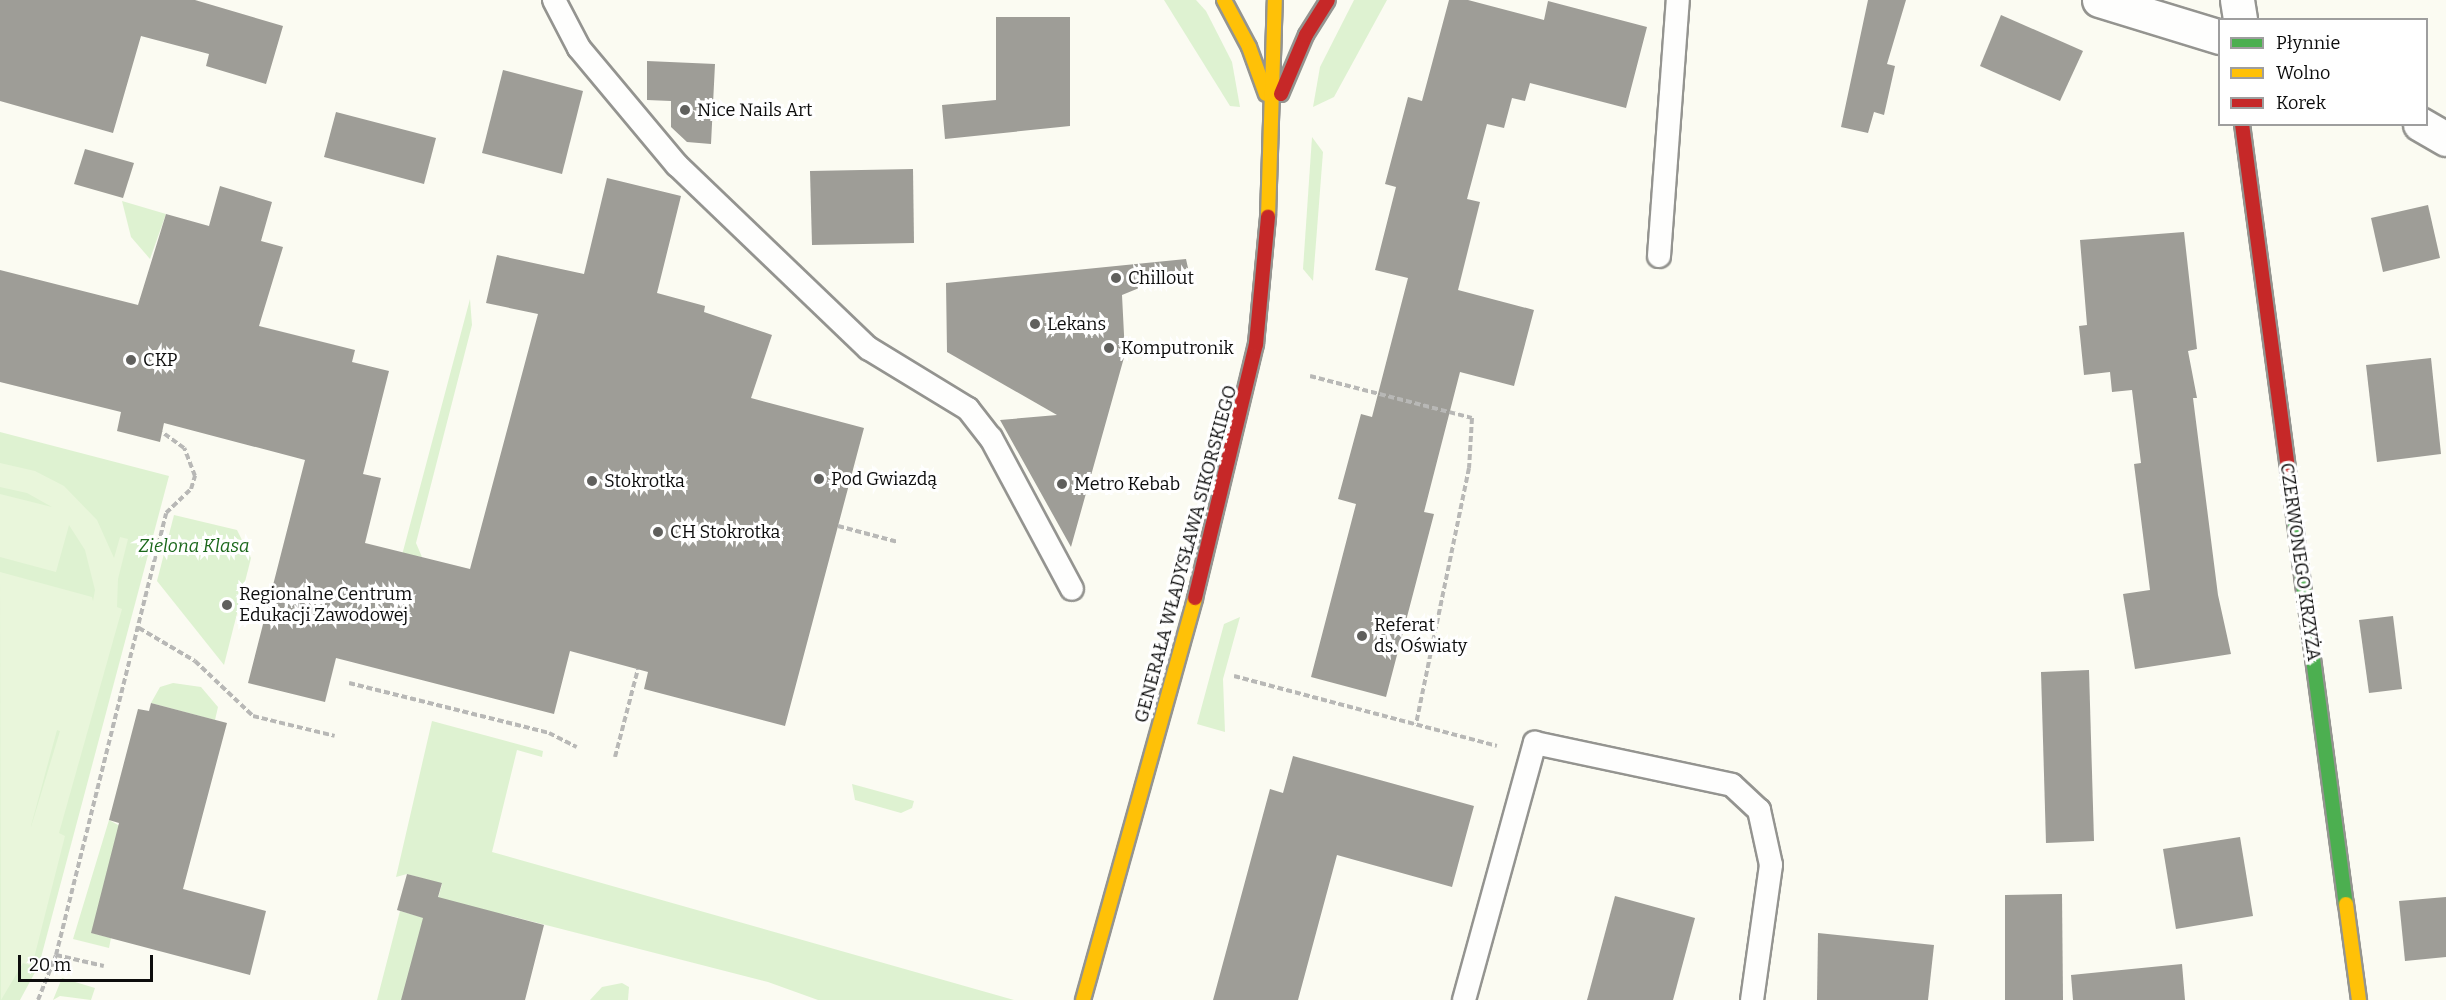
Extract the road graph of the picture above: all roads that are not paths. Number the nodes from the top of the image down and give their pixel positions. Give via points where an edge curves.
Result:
1 (554, 0) edge
2 (1224, 0) edge
3 (1275, 0) edge
4 (1328, 0) edge
5 (1678, 0) edge
6 (2099, 0) edge
7 (2237, 0) edge
8 (2240, 18) edge
9 (2218, 37) edge
10 (1274, 122) junction
11 (2242, 126) edge
12 (2423, 126) edge
13 (2446, 139) edge
14 (1659, 256) dead end
15 (1072, 589) dead end
16 (1083, 1000) edge
17 (1464, 1000) edge
18 (1752, 1000) edge
19 (2359, 1000) edge

1 - 15 lane via 579,48 677,165 868,348 968,409 991,438
2 - 10 street via 1249,47
3 - 10 street, GENERAŁA WŁADYSŁAWA SIKORSKIEGO
4 - 10 street via 1299,51
5 - 14 lane
6 - 9 street
7 - 8 street
10 - 16 street, GENERAŁA WŁADYSŁAWA SIKORSKIEGO via 1263,296 1235,448
11 - 19 street, CZERWONEGO KRZYŻA
12 - 13 street
17 - 18 lane via 1534,743 1732,785 1759,810 1771,865

